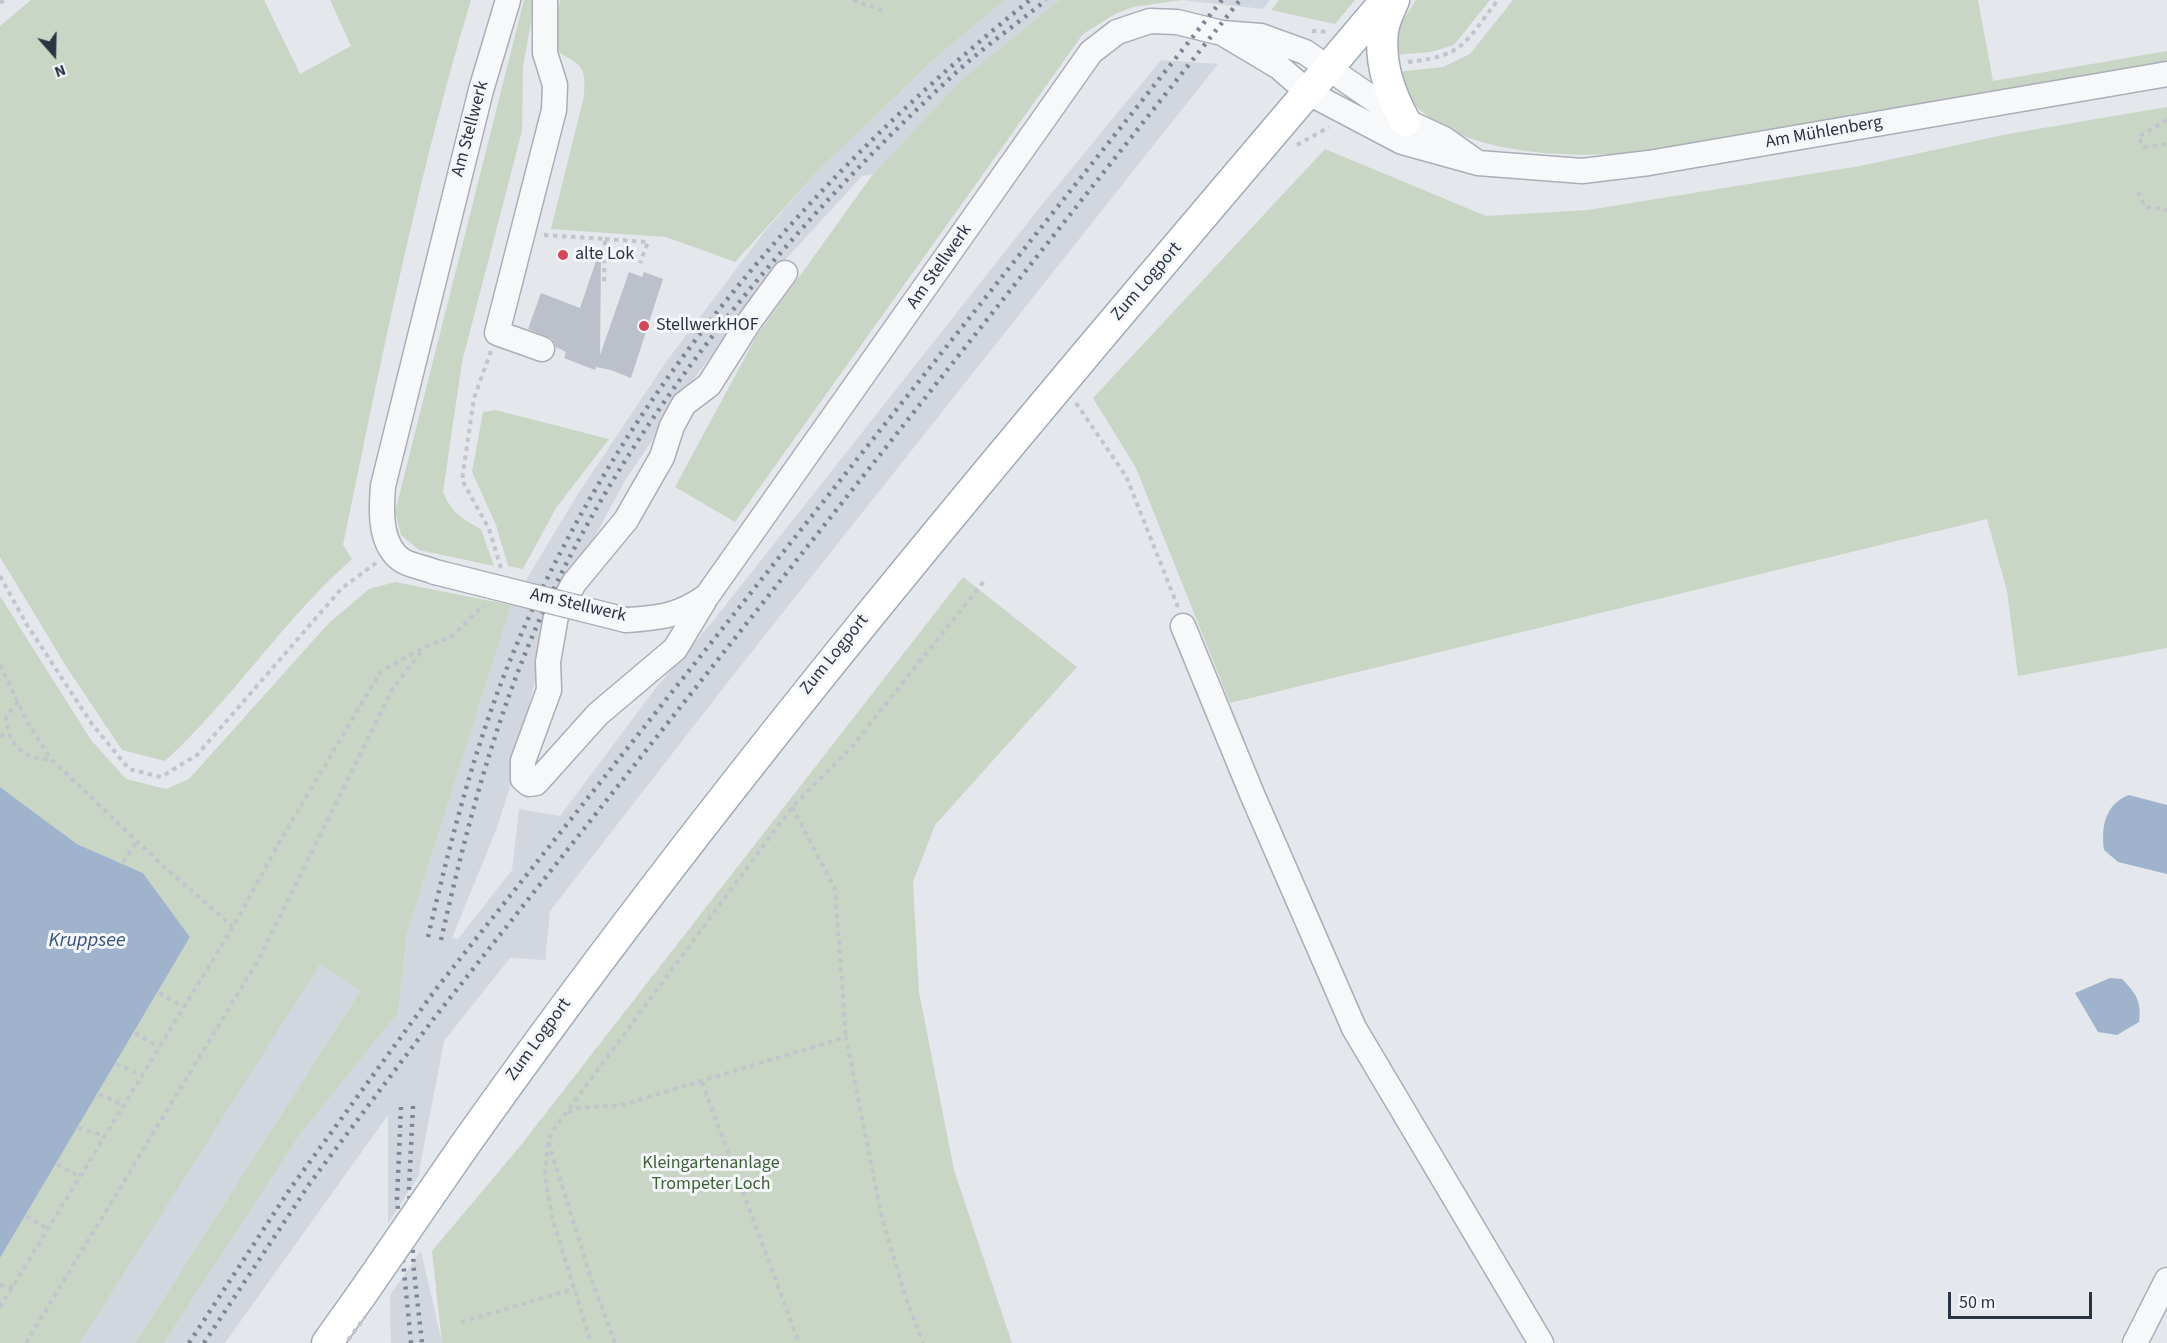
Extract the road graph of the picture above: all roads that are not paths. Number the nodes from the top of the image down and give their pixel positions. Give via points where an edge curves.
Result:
1 (508, 0) edge
2 (545, 0) edge
3 (1386, 0) edge
4 (1394, 0) edge
5 (1222, 33) junction
6 (1329, 69) junction
7 (2167, 74) edge
8 (1309, 93) junction
9 (1405, 121) junction
10 (1478, 163) junction
11 (785, 273) dead end
12 (543, 349) dead end
13 (707, 596) junction
14 (1184, 626) road end
15 (2167, 1280) edge
16 (327, 1343) edge
17 (1541, 1343) edge
18 (2135, 1343) edge

1 - 13 street, Am Stellwerk, bridge via 480,90 383,486 385,535 403,561 626,620 660,618 688,610
2 - 12 street via 544,42 555,85 554,110 497,333
3 - 6 main road, Zum Logport
4 - 9 main road via 1383,31 1384,64 1391,96
5 - 6 street, Am Stellwerk via 1287,43
5 - 8 street, Am Stellwerk via 1279,67
5 - 13 street, Am Stellwerk via 1176,22 1149,21 1117,32 1091,52
6 - 8 main road, Zum Logport
6 - 9 street
7 - 10 street, Am Mühlenberg via 1649,163 1582,171
8 - 10 street, Am Mühlenberg via 1402,142
8 - 16 main road, Zum Logport, bridge via 864,620 644,898
9 - 10 street via 1444,139
11 - 13 street via 709,385 684,404 662,457 626,520 574,583 556,616 548,662 549,690 523,761 523,779 529,784 536,783 598,714 675,649
14 - 17 street via 1256,805 1354,1028
15 - 18 street

